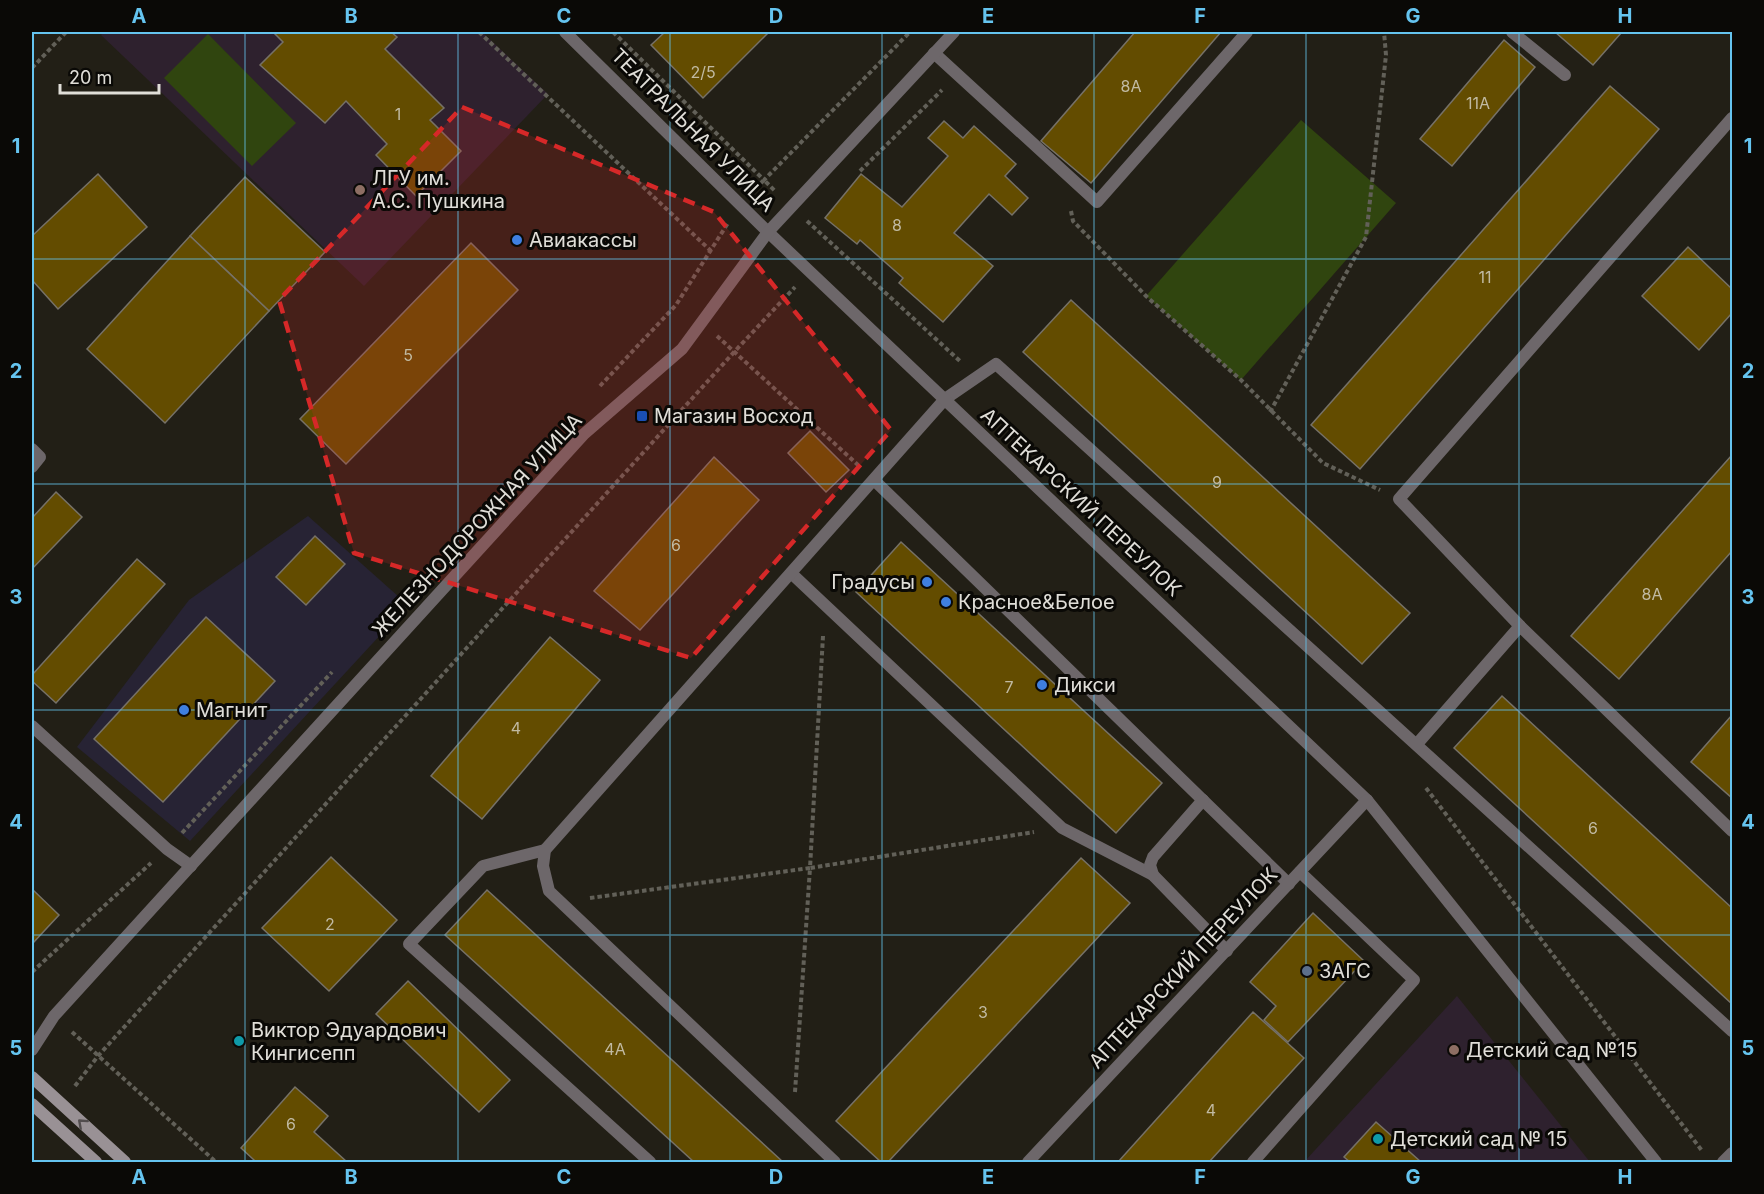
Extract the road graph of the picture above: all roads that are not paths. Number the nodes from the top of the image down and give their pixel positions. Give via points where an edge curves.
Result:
1 (565, 32) edge
2 (954, 32) edge
3 (1247, 32) edge
4 (1512, 32) edge
5 (934, 53) junction
6 (1565, 75) dead end
7 (1732, 118) edge
8 (768, 232) junction
9 (945, 399) junction
10 (32, 450) edge
11 (32, 467) edge
12 (874, 480) junction
13 (791, 573) junction
14 (1520, 626) junction
15 (32, 726) edge
16 (1418, 744) junction
17 (1203, 800) junction
18 (1367, 800) junction
19 (1732, 831) edge
20 (545, 850) junction
21 (191, 866) junction
22 (1300, 872) junction
23 (1153, 875) junction
24 (1289, 884) junction
25 (1227, 951) junction
26 (1732, 1031) edge
27 (32, 1050) edge
28 (32, 1077) edge
29 (32, 1104) edge
30 (1732, 1153) edge
31 (96, 1162) edge
32 (125, 1162) edge
33 (650, 1162) edge
34 (835, 1162) edge
35 (1028, 1162) edge
36 (1253, 1162) edge
37 (1656, 1162) edge
38 (1724, 1162) edge

1 - 8 street, ТЕАТРАЛЬНАЯ УЛИЦА
2 - 5 street, ЖЕЛЕЗНОДОРОЖНАЯ УЛИЦА
3 - 5 street via 1097,202
4 - 6 street
5 - 8 street, ЖЕЛЕЗНОДОРОЖНАЯ УЛИЦА
7 - 14 street via 1399,499
8 - 9 street, АПТЕКАРСКИЙ ПЕРЕУЛОК
8 - 21 street, ЖЕЛЕЗНОДОРОЖНАЯ УЛИЦА via 682,349 584,434
9 - 12 street
9 - 16 street via 996,364
9 - 18 street, АПТЕКАРСКИЙ ПЕРЕУЛОК
10 - 11 street via 40,457
12 - 13 street
12 - 17 street
13 - 20 street
13 - 23 street via 1062,828
14 - 16 street
14 - 19 street
15 - 21 street via 166,849
16 - 26 street
17 - 23 street via 1153,857
17 - 24 street
18 - 22 street, АПТЕКАРСКИЙ ПЕРЕУЛОК
18 - 37 street, АПТЕКАРСКИЙ ПЕРЕУЛОК
20 - 33 street via 483,866 409,944
20 - 34 street via 543,867 549,891
21 - 27 street, ЖЕЛЕЗНОДОРОЖНАЯ УЛИЦА via 54,1016
22 - 24 street, АПТЕКАРСКИЙ ПЕРЕУЛОК
22 - 36 street via 1414,980
23 - 25 street
24 - 25 street, АПТЕКАРСКИЙ ПЕРЕУЛОК
25 - 35 street, АПТЕКАРСКИЙ ПЕРЕУЛОК
32 -> 28 main road
29 - 31 main road
30 - 38 street

